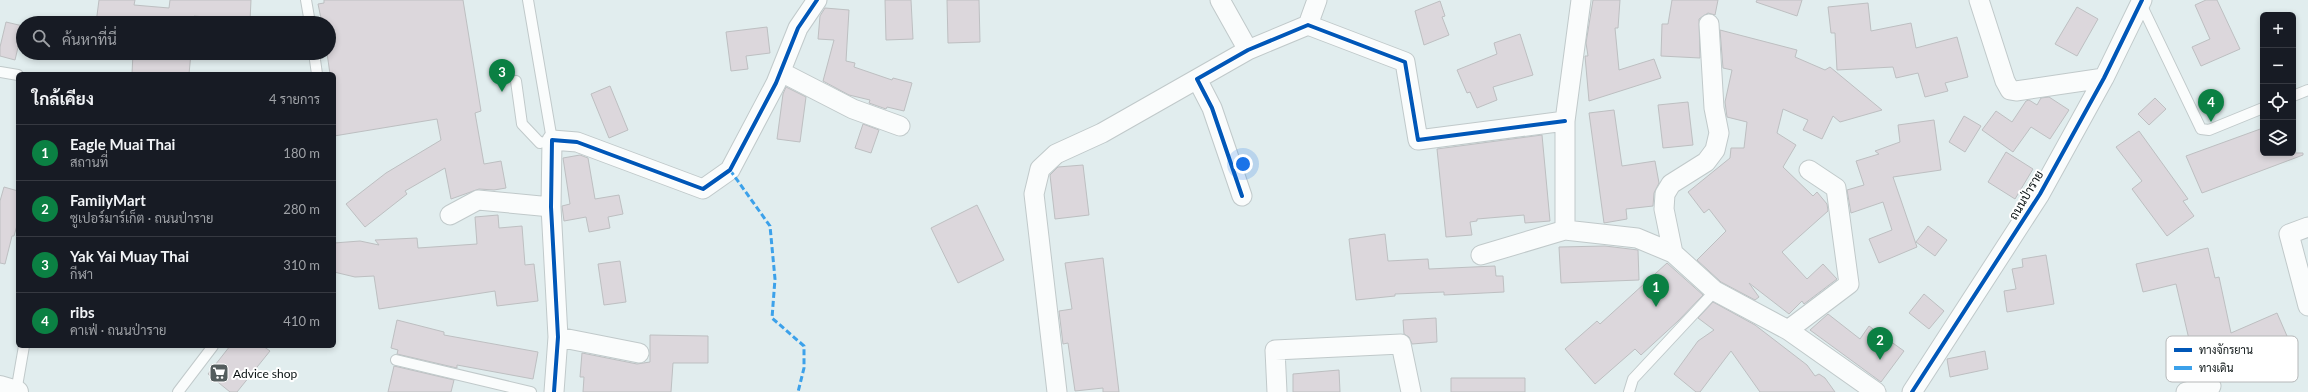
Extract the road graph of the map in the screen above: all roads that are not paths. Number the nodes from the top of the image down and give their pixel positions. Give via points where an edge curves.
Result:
1 (306, 0) edge
2 (528, 0) edge
3 (817, 0) edge
4 (1220, 0) edge
5 (1317, 0) edge
6 (1581, 0) edge
7 (1979, 0) edge
8 (2141, 2) edge
9 (309, 16) edge
10 (1709, 24) dead end
11 (1308, 25) junction
12 (1248, 50) junction
13 (315, 60) edge
14 (0, 72) edge
15 (317, 72) edge
16 (781, 72) junction
17 (16, 75) edge
18 (2104, 78) junction
19 (1197, 79) junction
20 (516, 81) dead end
21 (2308, 90) edge
22 (2296, 95) edge
23 (2260, 109) edge
24 (1565, 121) junction
25 (900, 126) dead end
26 (552, 140) junction
27 (1809, 170) dead end
28 (1242, 196) dead end
29 (551, 207) junction
30 (450, 215) dead end
31 (2308, 227) edge
32 (1565, 230) junction
33 (1673, 253) junction
34 (1481, 255) dead end
35 (1715, 291) junction
36 (2307, 298) edge
37 (1788, 330) junction
38 (558, 337) junction
39 (23, 348) edge
40 (211, 348) edge
41 (639, 353) dead end
42 (396, 360) dead end
43 (2211, 386) dead end
44 (10, 390) edge
45 (178, 392) edge
46 (531, 392) edge
47 (554, 392) edge
48 (1057, 392) edge
49 (1277, 392) edge
50 (1411, 392) edge
51 (1629, 392) edge
52 (1876, 392) edge
53 (1912, 392) edge
54 (2186, 392) edge

1 - 9 lane
2 - 26 lane
3 - 16 street via 798,28
4 - 12 street
5 - 11 street
6 - 24 street
7 - 18 street via 2010,90
8 - 18 street, ถนนป่าราย
8 - 23 lane via 2201,128 2209,130
10 - 33 street via 1714,108 1719,134 1715,150 1706,162 1671,184 1665,194 1665,215
11 - 12 street
11 - 24 street via 1405,62 1418,140
12 - 19 street
13 - 15 lane
14 - 17 lane
16 - 25 street via 853,109
16 - 26 street via 730,170 703,189 577,142
18 - 53 street, ถนนป่าราย via 2040,194
19 - 28 street via 1212,108
19 - 48 street via 1102,133 1056,154 1040,169 1034,194
20 - 26 lane via 522,124 540,143
21 - 22 lane
24 - 32 street
26 - 29 street
27 - 37 street via 1836,188 1850,284
29 - 30 street via 478,200
29 - 38 street
31 - 36 street via 2289,234
32 - 33 street via 1637,238
32 - 34 street
33 - 35 street
35 - 37 street
35 - 51 lane via 1633,380
37 - 52 street
38 - 41 street
38 - 47 street
39 - 44 lane
40 - 45 lane
42 - 46 lane
43 - 54 street
49 - 50 street via 1274,350 1402,344

